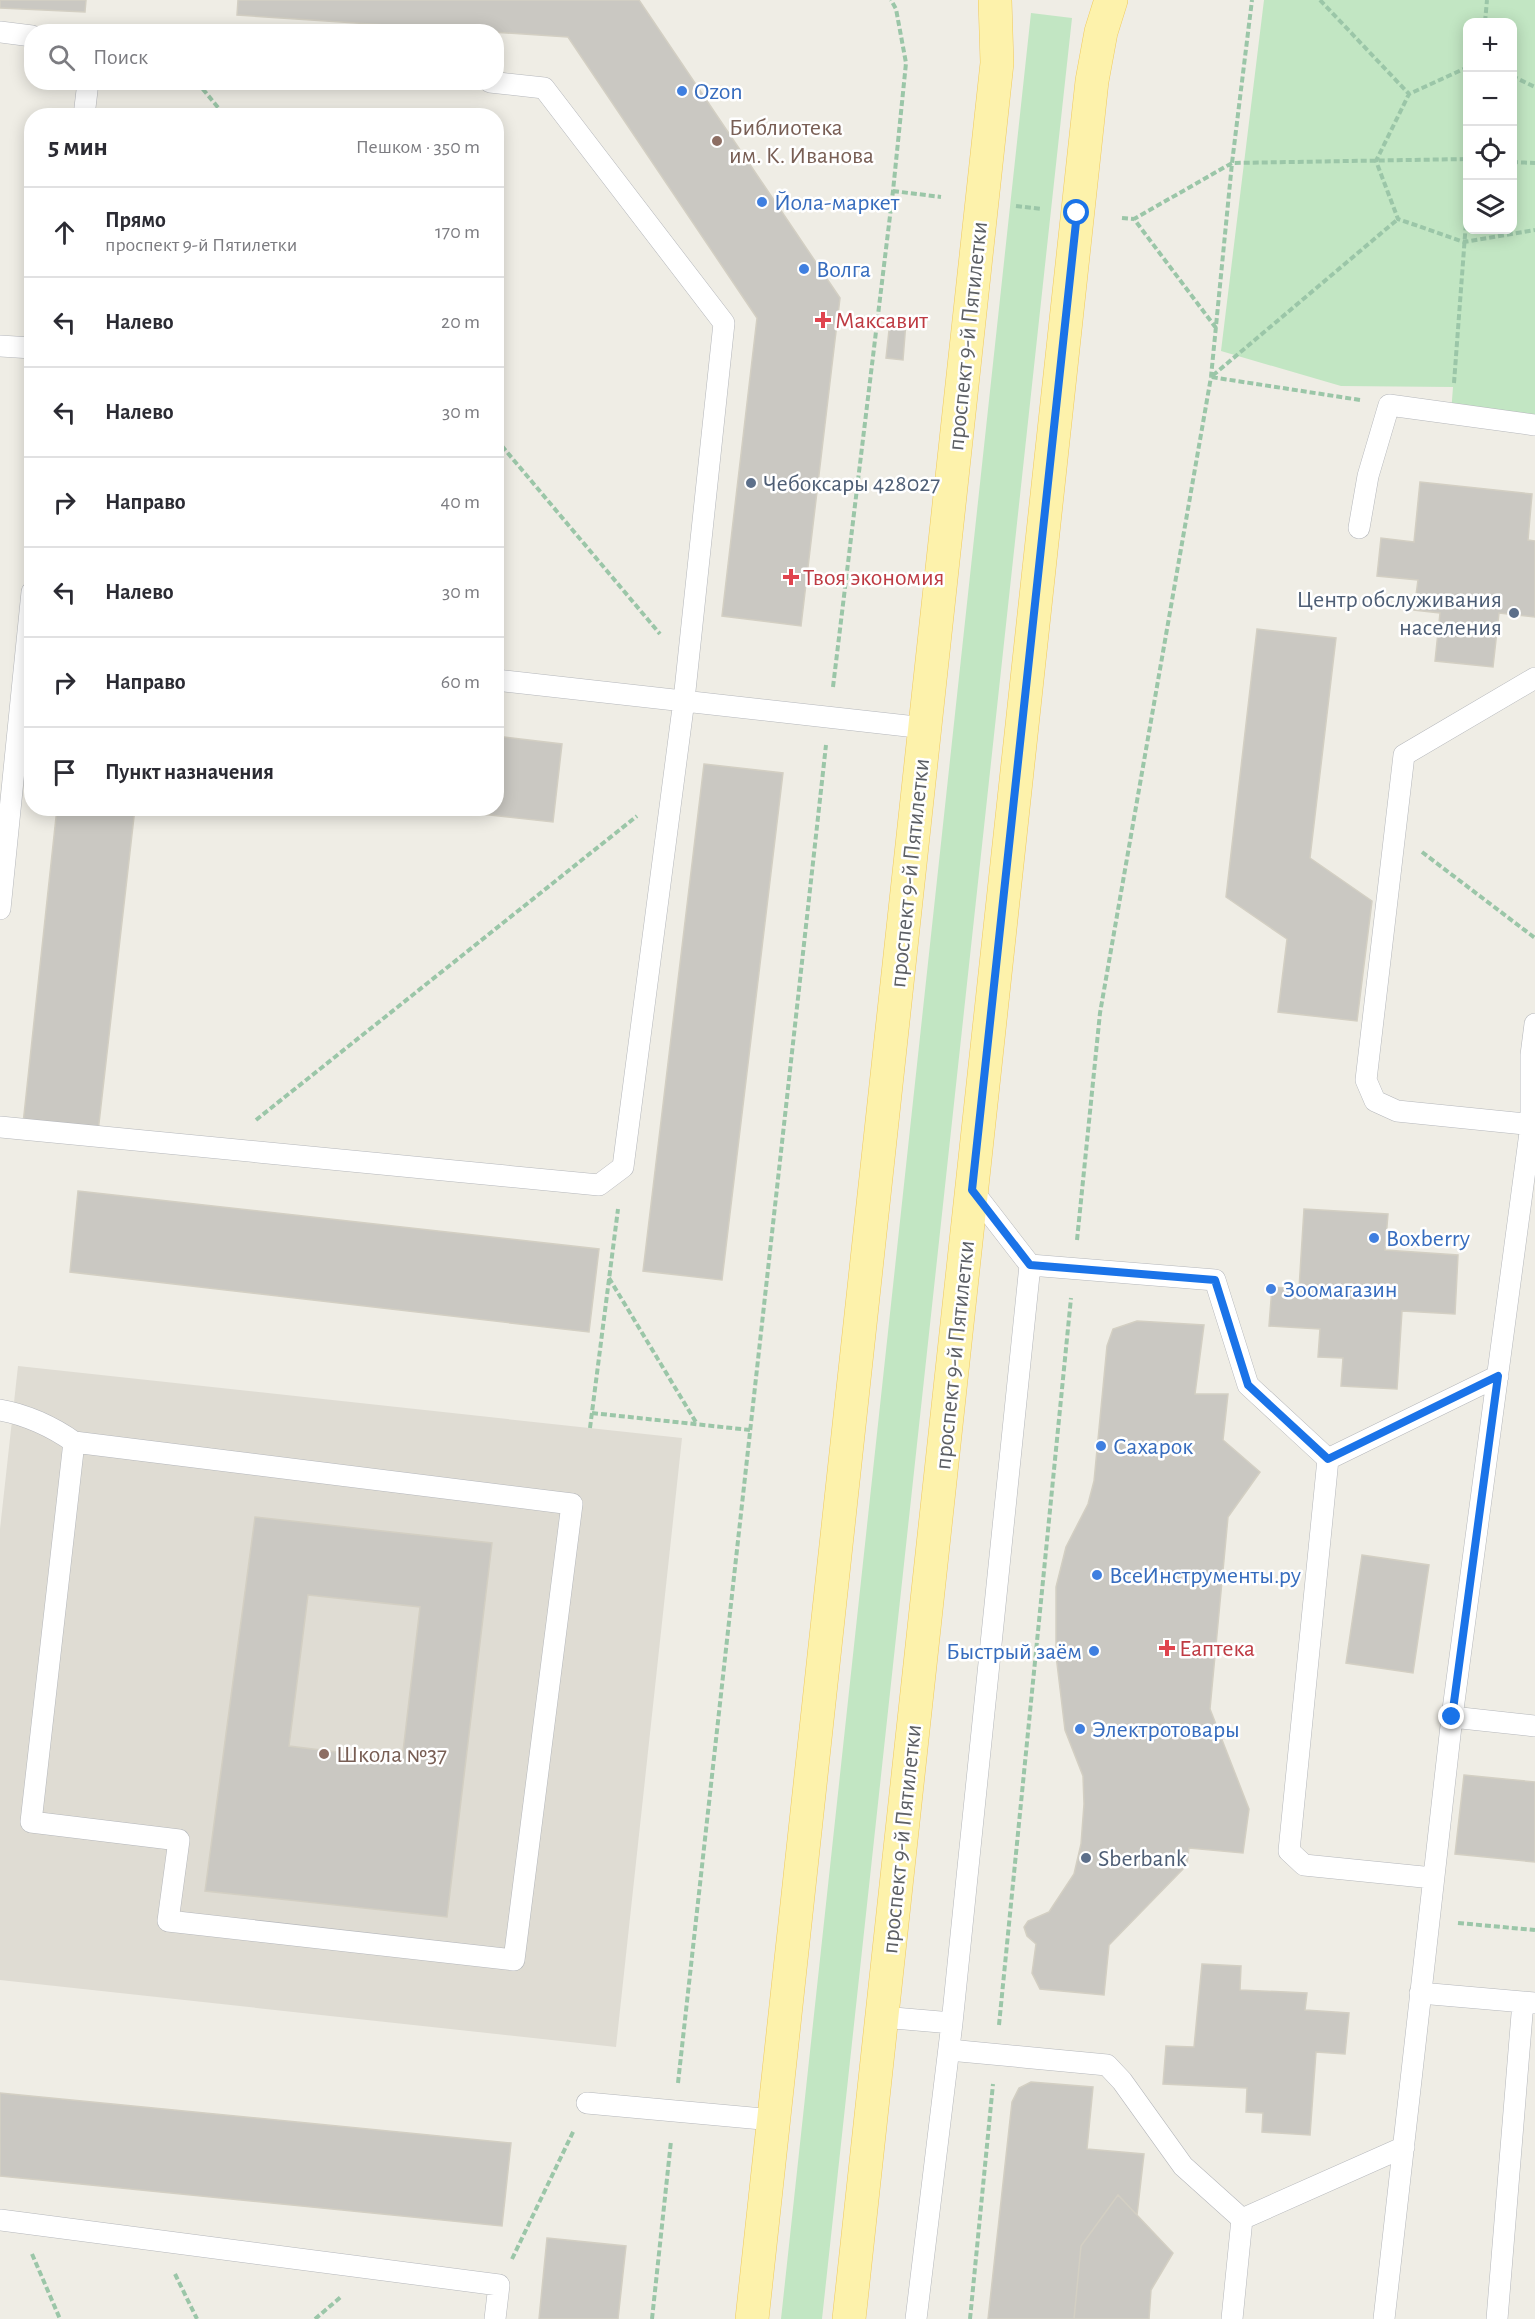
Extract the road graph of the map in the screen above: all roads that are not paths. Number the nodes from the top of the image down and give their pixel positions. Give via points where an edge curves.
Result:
1 (995, 0) edge
2 (1111, 0) edge
3 (0, 32) edge
4 (24, 35) edge
5 (504, 84) edge
6 (87, 90) edge
7 (85, 108) edge
8 (0, 345) edge
9 (24, 347) edge
10 (1535, 425) edge
11 (1359, 528) dead end
12 (24, 671) edge
13 (1535, 678) edge
14 (504, 681) edge
15 (684, 700) junction
16 (925, 728) junction
17 (0, 909) edge
18 (1535, 1024) edge
19 (1533, 1125) edge
20 (0, 1127) edge
21 (972, 1190) junction
22 (1030, 1265) junction
23 (1498, 1376) junction
24 (0, 1410) edge
25 (74, 1442) junction
26 (1328, 1459) junction
27 (1452, 1717) junction
28 (1535, 1725) edge
29 (1433, 1878) junction
30 (1420, 1994) junction
31 (1529, 2003) edge
32 (882, 2017) junction
33 (952, 2023) junction
34 (949, 2050) junction
35 (587, 2103) road end
36 (774, 2120) junction
37 (1404, 2147) junction
38 (1242, 2219) junction
39 (10, 2221) edge
40 (495, 2319) edge
41 (752, 2319) edge
42 (849, 2319) edge
43 (916, 2319) edge
44 (1232, 2319) edge
45 (1384, 2319) edge
46 (1497, 2319) edge

1 - 16 main road, проспект 9-й Пятилетки via 997,63
2 - 21 main road, проспект 9-й Пятилетки via 1092,81
3 - 4 lane
5 - 15 lane via 544,88 723,324
6 - 7 lane
8 - 9 lane
10 - 11 lane via 1389,405 1368,476
12 - 17 lane
13 - 19 lane via 1404,755 1366,1080 1375,1101 1397,1111
14 - 15 lane
15 - 16 lane
15 - 20 lane via 623,1167 599,1185
16 - 36 main road, проспект 9-й Пятилетки
18 - 19 lane via 1531,1055
19 - 23 lane
21 - 22 lane
21 - 32 main road, проспект 9-й Пятилетки
22 - 26 lane via 1215,1280 1248,1385
22 - 33 lane
23 - 26 lane
23 - 27 lane
24 - 25 lane via 60,1432
25 - 25 lane via 31,1822 179,1840 168,1921 514,1960 572,1504
26 - 29 lane via 1289,1851 1304,1865
27 - 28 lane
27 - 29 lane
29 - 30 lane
30 - 31 lane
30 - 37 lane
31 - 46 lane
32 - 33 lane
32 - 42 main road, проспект 9-й Пятилетки
33 - 34 lane
34 - 38 lane via 1107,2065 1183,2166
34 - 43 lane
35 - 36 lane
36 - 41 main road, проспект 9-й Пятилетки
37 - 38 lane
37 - 45 lane
38 - 44 lane
39 - 40 lane via 499,2285

